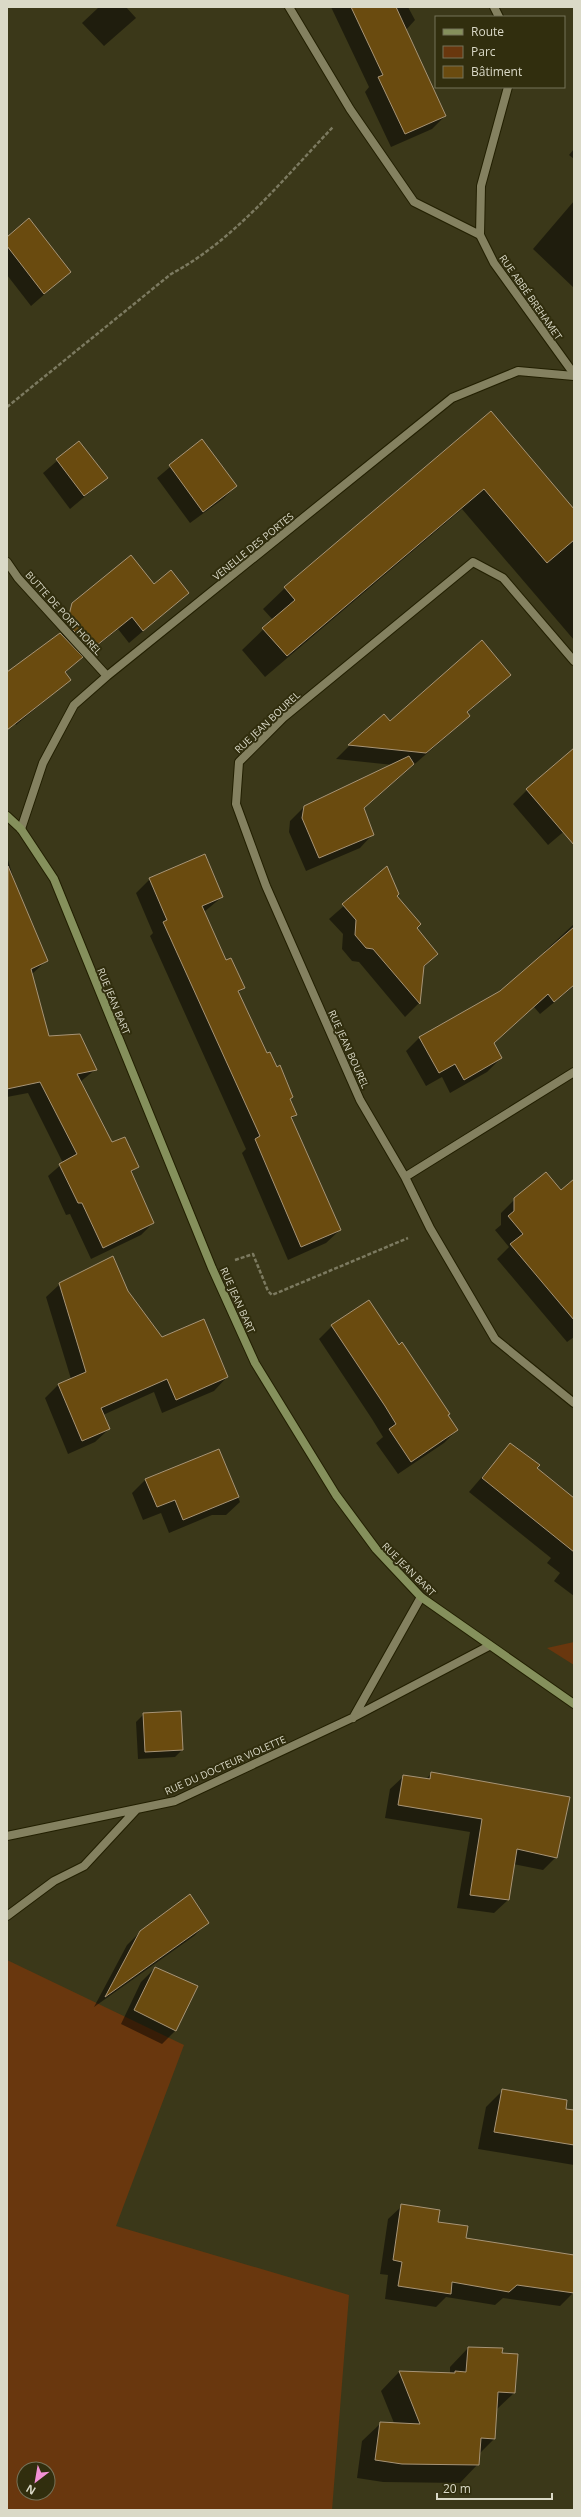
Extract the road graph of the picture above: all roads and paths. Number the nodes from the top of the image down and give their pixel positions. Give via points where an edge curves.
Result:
1 (289, 7) edge
2 (494, 7) edge
3 (498, 16) edge
4 (508, 88) edge
5 (350, 109) junction
6 (480, 236) junction
7 (574, 375) edge
8 (7, 407) edge
9 (7, 562) edge
10 (574, 661) edge
11 (107, 676) junction
12 (7, 816) edge
13 (20, 829) junction
14 (574, 1072) edge
15 (405, 1177) junction
16 (430, 1228) junction
17 (212, 1268) junction
18 (574, 1403) edge
19 (421, 1597) junction
20 (489, 1646) junction
21 (574, 1704) edge
22 (352, 1718) junction
23 (136, 1810) junction
24 (7, 1836) edge
25 (7, 1916) edge

1 - 5 street
2 - 3 street
4 - 6 street, RUE ABBÉ BREHAMET via 481,186
5 - 6 street via 414,202
5 - 8 path via 242,220 194,262 171,274
6 - 7 street, RUE ABBÉ BREHAMET via 494,263
7 - 11 street, VENELLE DES PORTES via 518,371 452,398
9 - 11 street, BUTTE DE PORT HOREL via 18,578
10 - 15 street, RUE JEAN BOUREL via 503,578 473,562 283,718 239,762 236,804 266,886 360,1100
11 - 13 street, VENELLE DES PORTES via 74,704 43,763
12 - 13 street, RUE JEAN BART
13 - 17 street, RUE JEAN BART via 54,879
14 - 15 street
15 - 16 street, RUE JEAN BOUREL
16 - 17 path via 272,1295 253,1254
16 - 18 street, RUE JEAN BOUREL via 495,1339
17 - 19 street, RUE JEAN BART via 255,1364 336,1495 376,1549
19 - 20 street, RUE JEAN BART
19 - 22 street
20 - 21 street, RUE JEAN BART
20 - 22 street, RUE DU DOCTEUR VIOLETTE
22 - 23 street, RUE DU DOCTEUR VIOLETTE via 175,1801
23 - 24 street, RUE DU DOCTEUR VIOLETTE
23 - 25 street via 84,1866 54,1882

